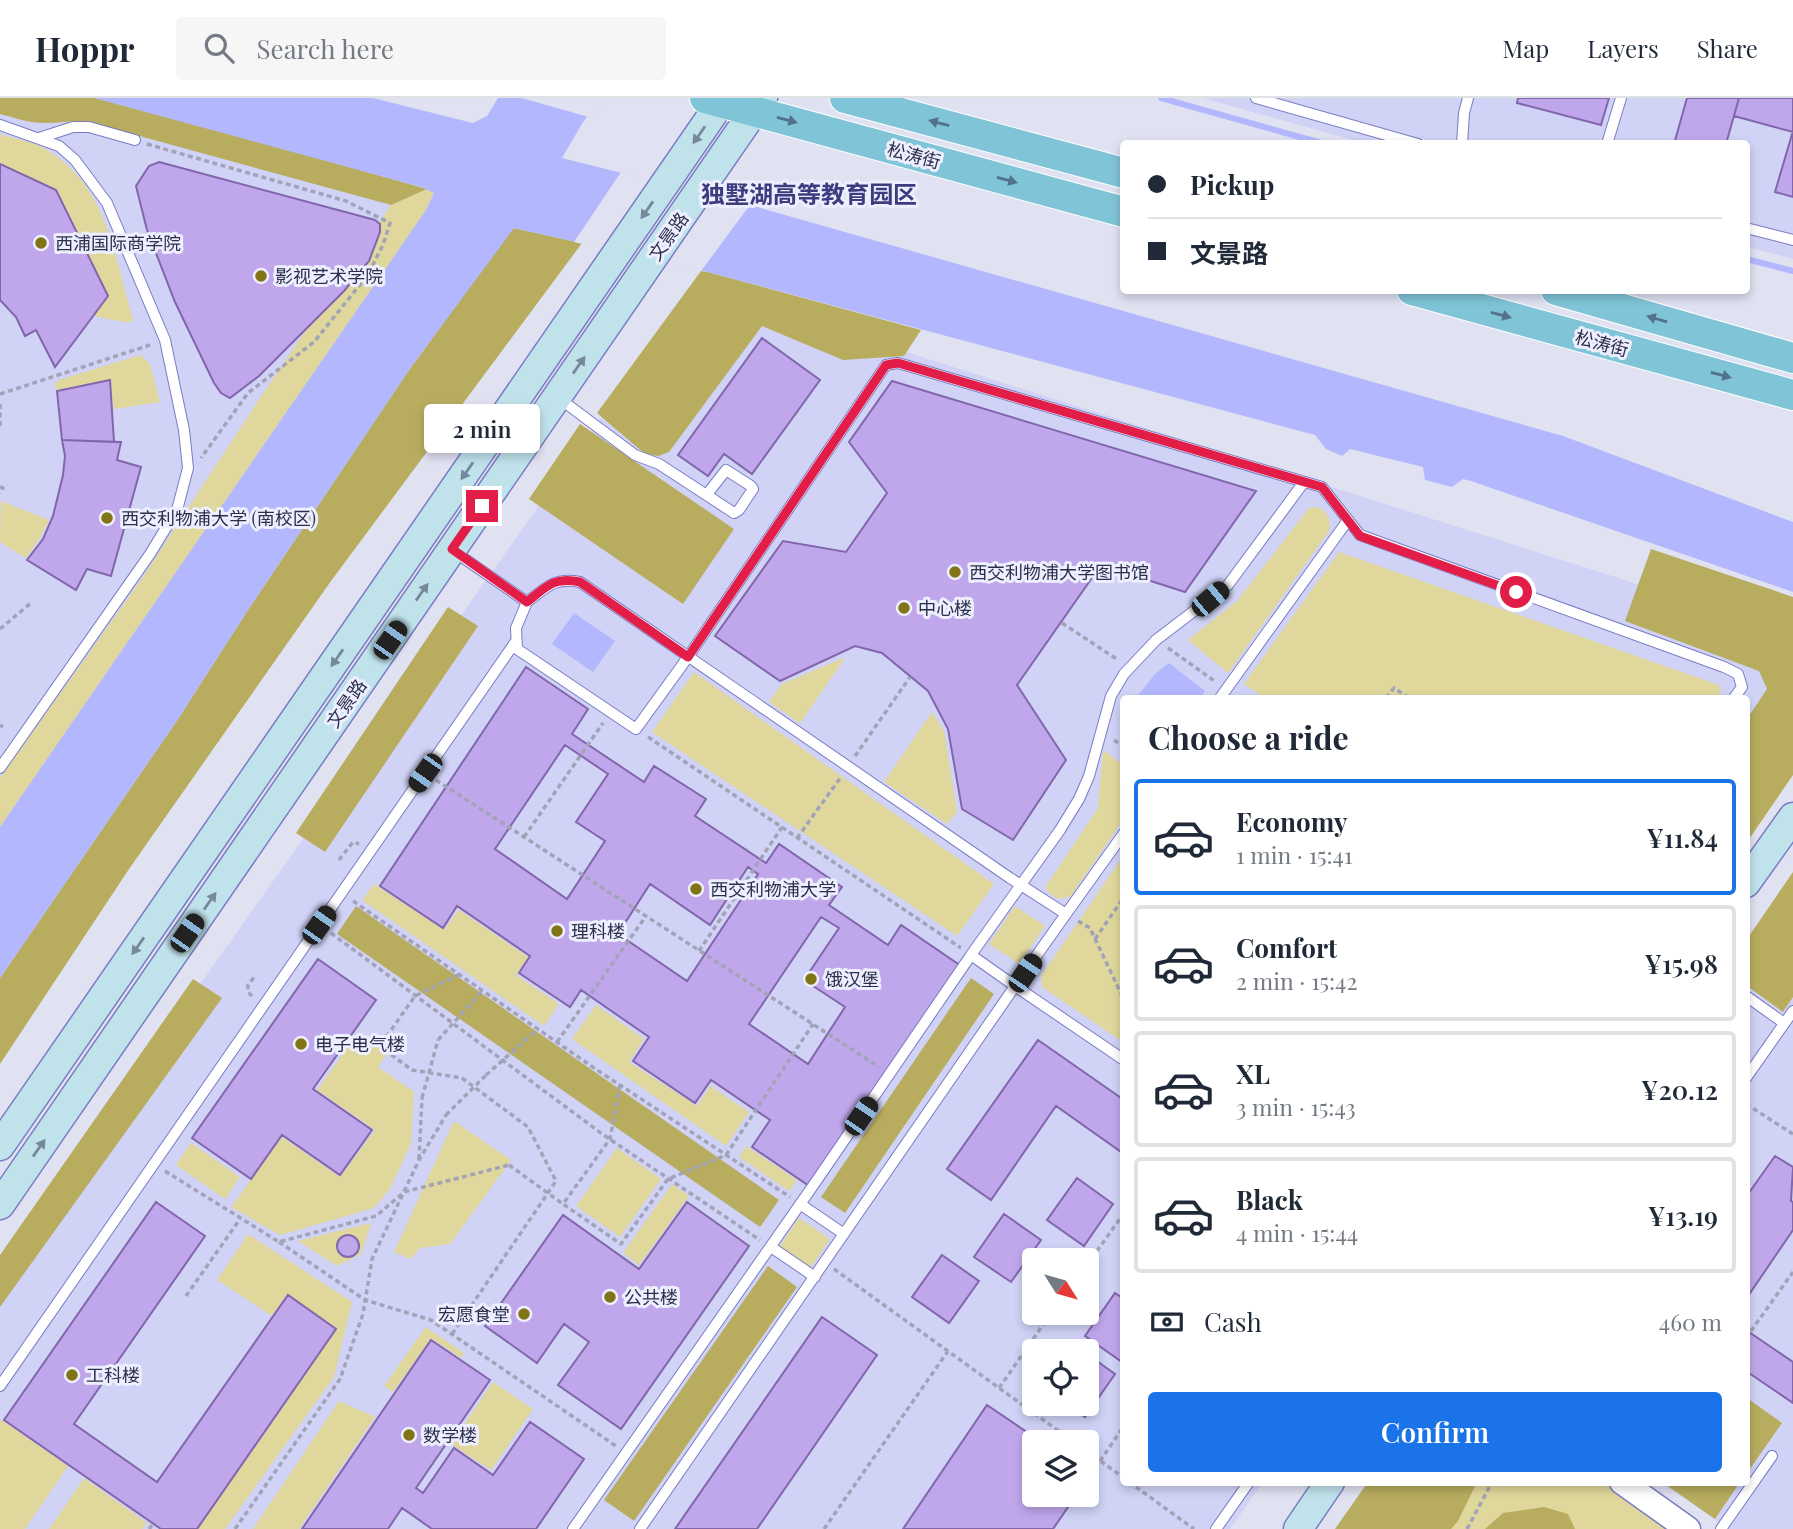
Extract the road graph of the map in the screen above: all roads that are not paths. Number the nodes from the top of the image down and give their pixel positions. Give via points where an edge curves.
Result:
1 (845, 98) edge
2 (1256, 98) edge
3 (1468, 98) edge
4 (1621, 98) edge
5 (717, 100) edge
6 (759, 104) edge
7 (0, 125) edge
8 (39, 138) junction
9 (1404, 140) edge
10 (1462, 140) edge
11 (1608, 140) edge
12 (135, 141) road end
13 (1120, 172) edge
14 (1120, 211) edge
15 (1750, 229) edge
16 (1793, 240) edge
17 (1442, 294) edge
18 (1570, 294) edge
19 (1464, 297) edge
20 (1793, 358) edge
21 (1793, 396) edge
22 (557, 397) junction
23 (1304, 482) junction
24 (708, 496) junction
25 (1348, 520) junction
26 (452, 549) junction
27 (527, 602) junction
28 (516, 641) junction
29 (688, 657) junction
30 (1223, 694) edge
31 (1736, 695) edge
32 (0, 768) edge
33 (1793, 817) edge
34 (1120, 839) edge
35 (1750, 877) edge
36 (1021, 884) junction
37 (1066, 914) junction
38 (971, 955) junction
39 (1016, 986) junction
40 (1750, 999) edge
41 (1793, 1011) edge
42 (1784, 1023) junction
43 (1120, 1057) edge
44 (1750, 1072) edge
45 (0, 1146) edge
46 (800, 1204) junction
47 (0, 1205) edge
48 (844, 1234) junction
49 (771, 1247) junction
50 (815, 1277) junction
51 (0, 1386) edge
52 (1772, 1456) dead end
53 (1246, 1486) edge
54 (1327, 1486) edge
55 (1628, 1486) edge
56 (573, 1529) edge
57 (640, 1529) edge
58 (1216, 1529) edge
59 (1298, 1529) edge
60 (1688, 1529) edge
61 (1721, 1529) edge

13 -> 1 main road, 松涛街
2 - 9 lane
3 - 10 lane
4 - 11 lane
5 - 6 main road, 松涛街
5 -> 45 main road, 文景路 via 617,254
6 -> 14 main road, 松涛街
22 -> 6 main road, 文景路
7 - 8 lane
8 - 12 lane via 89,127
8 - 32 lane via 59,146 75,160 107,202 164,340 188,468 177,510 150,554
15 - 16 lane
17 - 19 main road, 松涛街
20 -> 18 main road
19 -> 21 main road, 松涛街
22 - 24 lane via 635,455 659,464
22 - 26 main road, 文景路
23 - 25 lane via 1322,487
23 - 29 lane via 898,363 886,365
23 - 36 lane via 1228,584 1129,667 1111,696 1079,799
24 - 24 lane via 734,513 752,489 726,470
25 - 30 lane
25 - 31 lane via 1360,536 1724,667 1738,674 1742,687
26 - 27 lane
47 -> 26 main road, 文景路
27 - 28 lane via 516,628
27 - 29 lane via 564,579 580,582
28 - 29 lane via 517,649 636,729
28 - 51 lane
29 - 36 lane
33 - 35 main road
34 - 37 lane
36 - 37 lane
36 - 38 lane
37 - 39 lane
38 - 39 lane
38 - 46 lane
39 - 43 lane
39 - 48 lane
40 - 42 lane
41 - 42 lane
42 - 44 lane
46 - 48 lane
46 - 49 lane
48 - 50 lane
49 - 50 lane
49 - 56 lane
50 - 57 lane
52 - 61 lane
53 - 58 lane
54 - 59 main road
55 - 60 street

